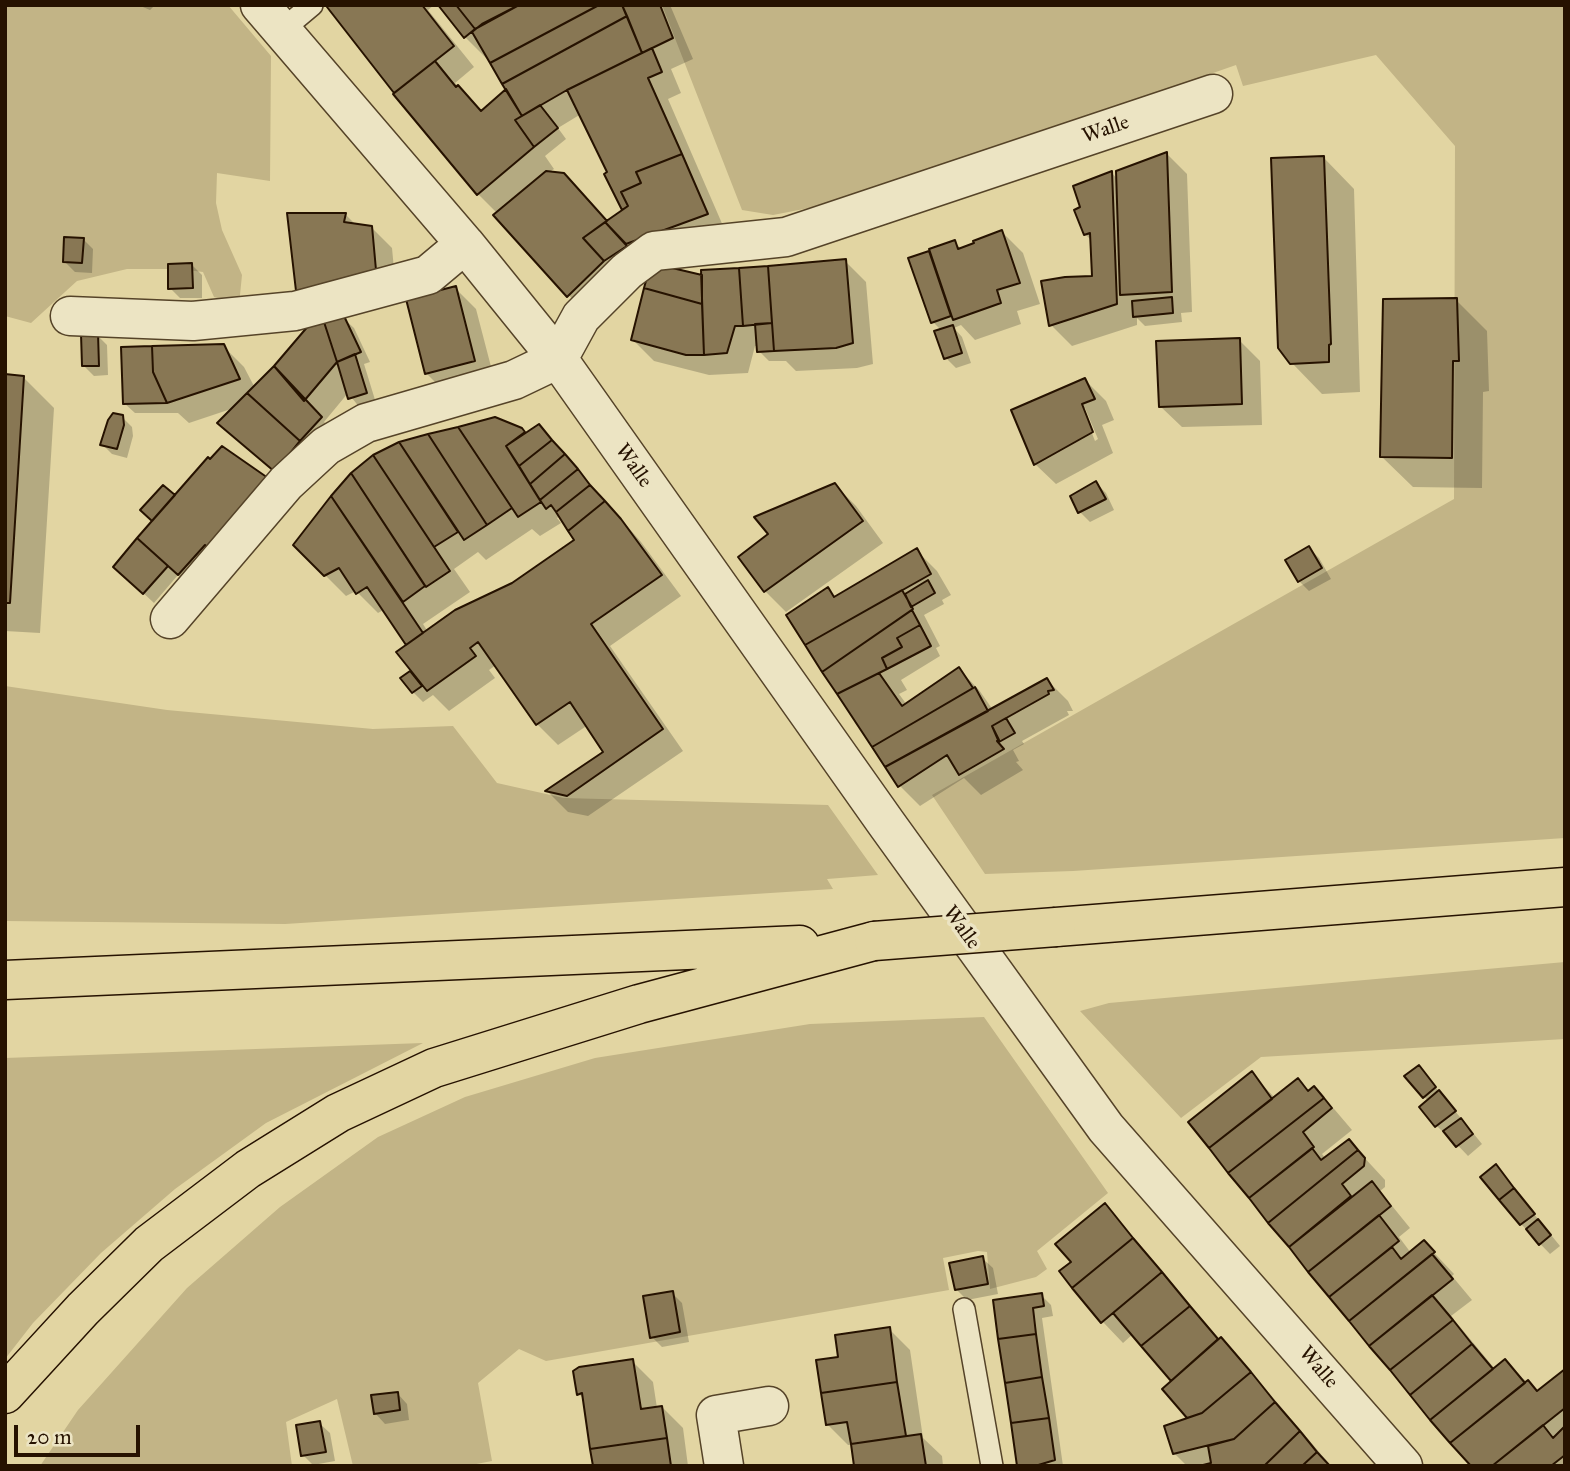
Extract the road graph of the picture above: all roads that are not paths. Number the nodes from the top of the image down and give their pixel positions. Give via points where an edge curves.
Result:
1 (312, 5) edge
2 (271, 18) edge
3 (1213, 94) dead end
4 (465, 244) junction
5 (70, 316) dead end
6 (558, 359) junction
7 (170, 619) dead end
8 (1565, 887) edge
9 (874, 941) junction
10 (5, 980) edge
11 (964, 1309) dead end
12 (5, 1394) edge
13 (769, 1406) dead end
14 (724, 1466) edge
15 (992, 1466) edge
16 (1404, 1466) edge

1 - 2 lane
2 - 4 street, Walle
3 - 6 street, Walle via 786,237 654,251 581,317
4 - 5 street via 428,275 295,311 193,321
4 - 6 street, Walle
6 - 7 street via 514,380 366,423 326,446 286,483
6 - 16 street, Walle via 1107,1128
8 - 9 highway, bridge
9 - 10 highway
9 - 12 highway via 639,1004 434,1068 338,1113 248,1168 149,1244
11 - 15 lane
13 - 14 street via 716,1415

